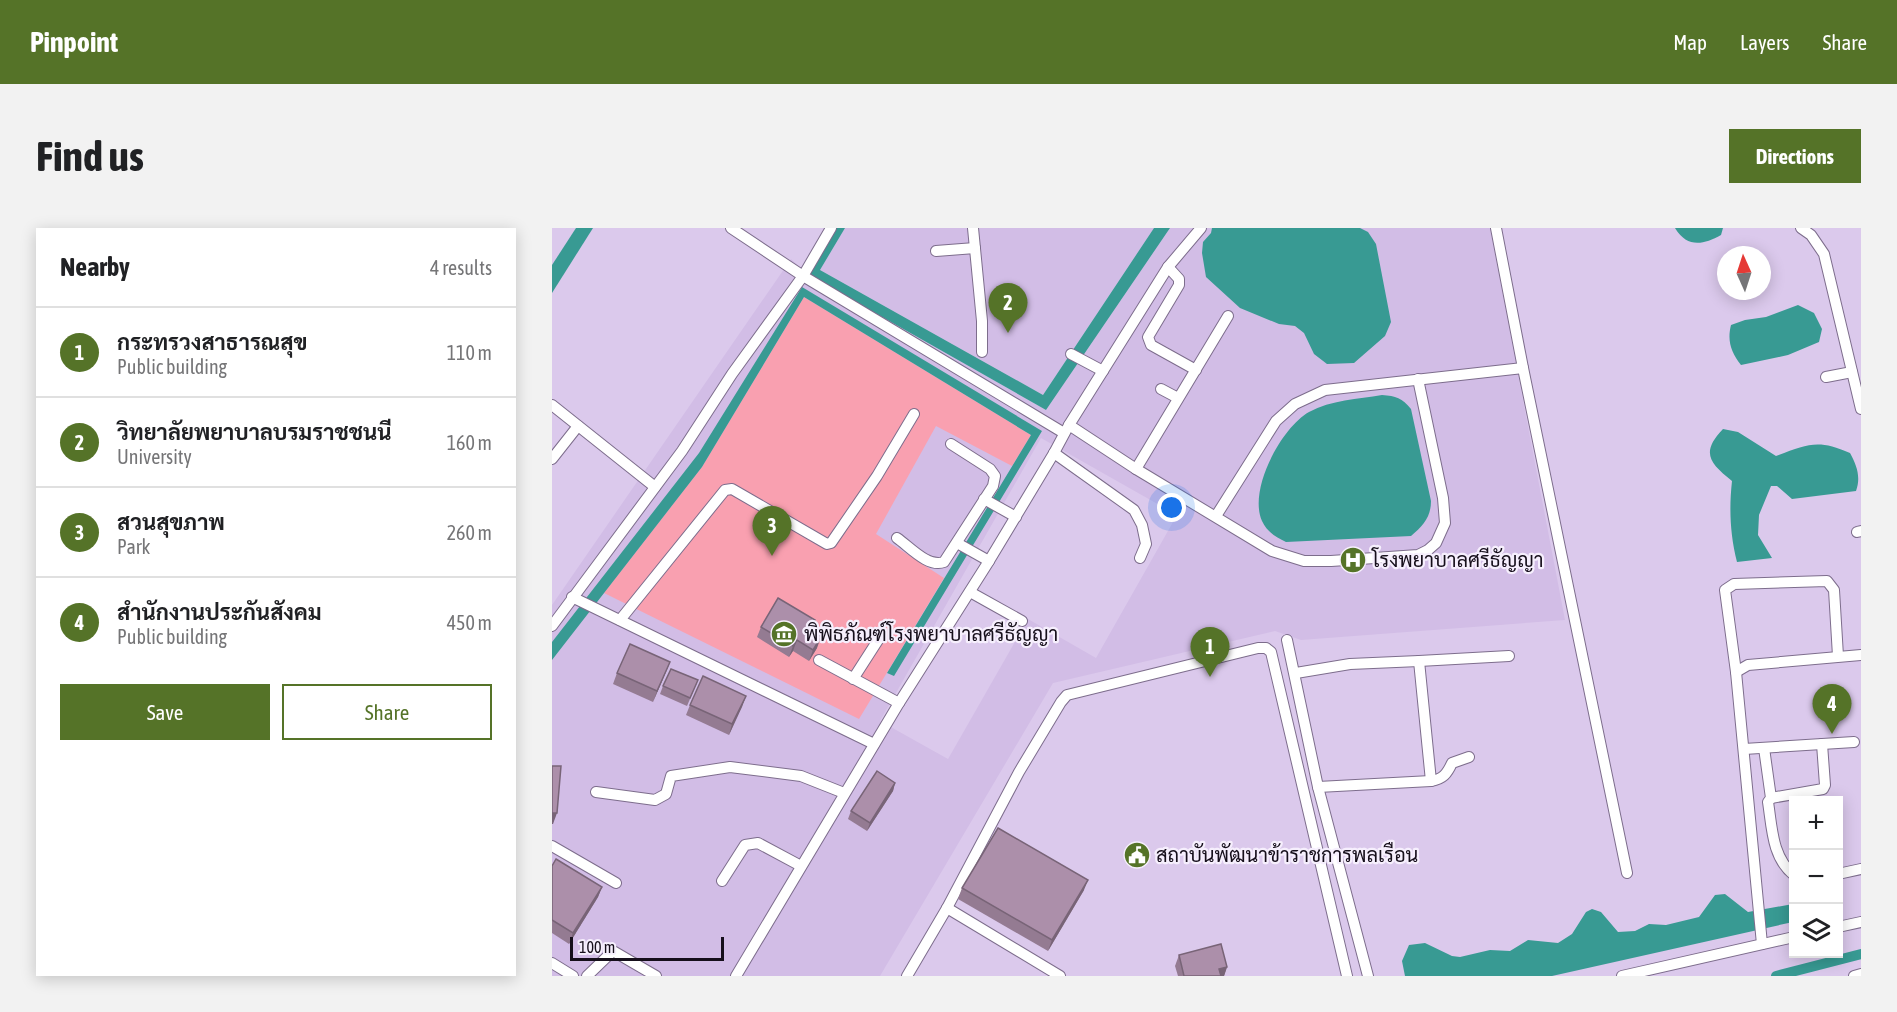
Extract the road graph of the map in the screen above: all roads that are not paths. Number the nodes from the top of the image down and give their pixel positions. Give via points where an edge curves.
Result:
1 (731, 228) edge
2 (831, 228) edge
3 (973, 228) edge
4 (1201, 228) edge
5 (1496, 228) edge
6 (1801, 228) edge
7 (975, 249) junction
8 (936, 251) dead end
9 (1168, 267) junction
10 (803, 276) junction
11 (1228, 316) dead end
12 (982, 352) dead end
13 (1071, 354) dead end
14 (1523, 368) junction
15 (1100, 370) junction
16 (1196, 370) junction
17 (1852, 372) junction
18 (1826, 377) dead end
19 (1418, 378) junction
20 (1161, 389) dead end
21 (1178, 398) junction
22 (552, 405) edge
23 (1861, 409) edge
24 (914, 414) dead end
25 (578, 426) junction
26 (1063, 429) junction
27 (951, 444) dead end
28 (1054, 453) junction
29 (552, 459) edge
30 (1136, 469) junction
31 (655, 487) junction
32 (990, 503) junction
33 (1216, 516) junction
34 (1016, 517) junction
35 (897, 538) dead end
36 (963, 546) junction
37 (1140, 558) dead end
38 (989, 561) junction
39 (970, 592) junction
40 (572, 598) junction
41 (616, 619) junction
42 (1022, 621) dead end
43 (552, 626) edge
44 (880, 638) dead end
45 (1287, 640) dead end
46 (1861, 655) edge
47 (1509, 656) dead end
48 (1838, 656) junction
49 (819, 660) dead end
50 (1419, 661) junction
51 (1736, 672) junction
52 (1296, 673) junction
53 (853, 679) junction
54 (899, 703) junction
55 (1854, 742) dead end
56 (874, 744) junction
57 (1822, 744) junction
58 (1764, 748) junction
59 (1744, 749) junction
60 (1469, 757) dead end
61 (1431, 781) junction
62 (1318, 787) junction
63 (596, 792) dead end
64 (844, 793) junction
65 (1771, 798) junction
66 (552, 846) edge
67 (801, 866) junction
68 (1861, 869) edge
69 (1789, 871) edge
70 (1627, 873) dead end
71 (1843, 873) edge
72 (722, 881) dead end
73 (616, 883) dead end
74 (947, 908) junction
75 (1861, 921) edge
76 (1843, 926) edge
77 (1789, 938) edge
78 (1762, 944) junction
79 (552, 963) edge
80 (914, 963) junction
81 (1861, 974) edge
82 (573, 976) edge
83 (587, 976) edge
84 (656, 976) edge
85 (736, 976) edge
86 (907, 976) edge
87 (918, 976) edge
88 (1060, 976) edge
89 (1346, 976) edge
90 (1368, 976) edge
91 (1622, 976) edge
92 (1854, 976) edge

1 - 10 street
2 - 10 street
3 - 7 street
4 - 9 street
5 - 14 street
6 - 17 street via 1824,254
7 - 8 street
7 - 12 street
9 - 15 street
9 - 16 street via 1179,279 1179,285 1148,341
10 - 26 street via 1040,419
10 - 31 street
11 - 16 street
13 - 15 street
14 - 19 street
14 - 70 street
15 - 26 street
16 - 21 street
17 - 18 street
17 - 23 street
19 - 33 street via 1325,390 1295,404 1276,421
19 - 33 street via 1445,523 1428,550 1418,555 1304,561 1272,551
20 - 21 street
21 - 30 street
22 - 25 street
24 - 41 street via 831,543 732,489 725,490
25 - 29 street
25 - 31 street
26 - 28 street
26 - 30 street
27 - 32 street via 993,473
28 - 34 street
28 - 37 street via 1134,510 1146,544
30 - 33 street
31 - 40 street
32 - 34 street
32 - 36 street
34 - 38 street
35 - 36 street via 934,563 944,562
36 - 38 street
38 - 39 street
39 - 42 street
39 - 54 street
40 - 41 street
40 - 43 street
41 - 56 street
44 - 53 street
45 - 52 street
46 - 48 street
47 - 50 street
48 - 51 street via 1748,665
48 - 51 street via 1834,590 1830,583 1734,584 1725,590
49 - 53 street
50 - 52 street via 1350,664
50 - 61 street
51 - 59 street
52 - 62 street
53 - 54 street
54 - 56 street
55 - 57 street
56 - 64 street
57 - 58 street
57 - 65 street via 1823,789
58 - 59 street
58 - 65 street
59 - 78 street
60 - 61 street via 1452,763 1446,775
61 - 62 street
62 - 90 street
63 - 64 street via 655,800 666,794 671,776 730,767 801,776
64 - 67 street
65 - 69 street via 1768,802 1779,858
66 - 73 street
67 - 72 street via 751,843 745,845
67 - 85 street
68 - 71 street
74 - 80 street
74 - 88 street
74 - 89 street via 1019,772 1067,695 1266,648 1276,669
75 - 76 street
77 - 78 street
78 - 91 street
79 - 82 street
80 - 86 street
80 - 87 street
81 - 92 street
83 - 84 street via 613,951

